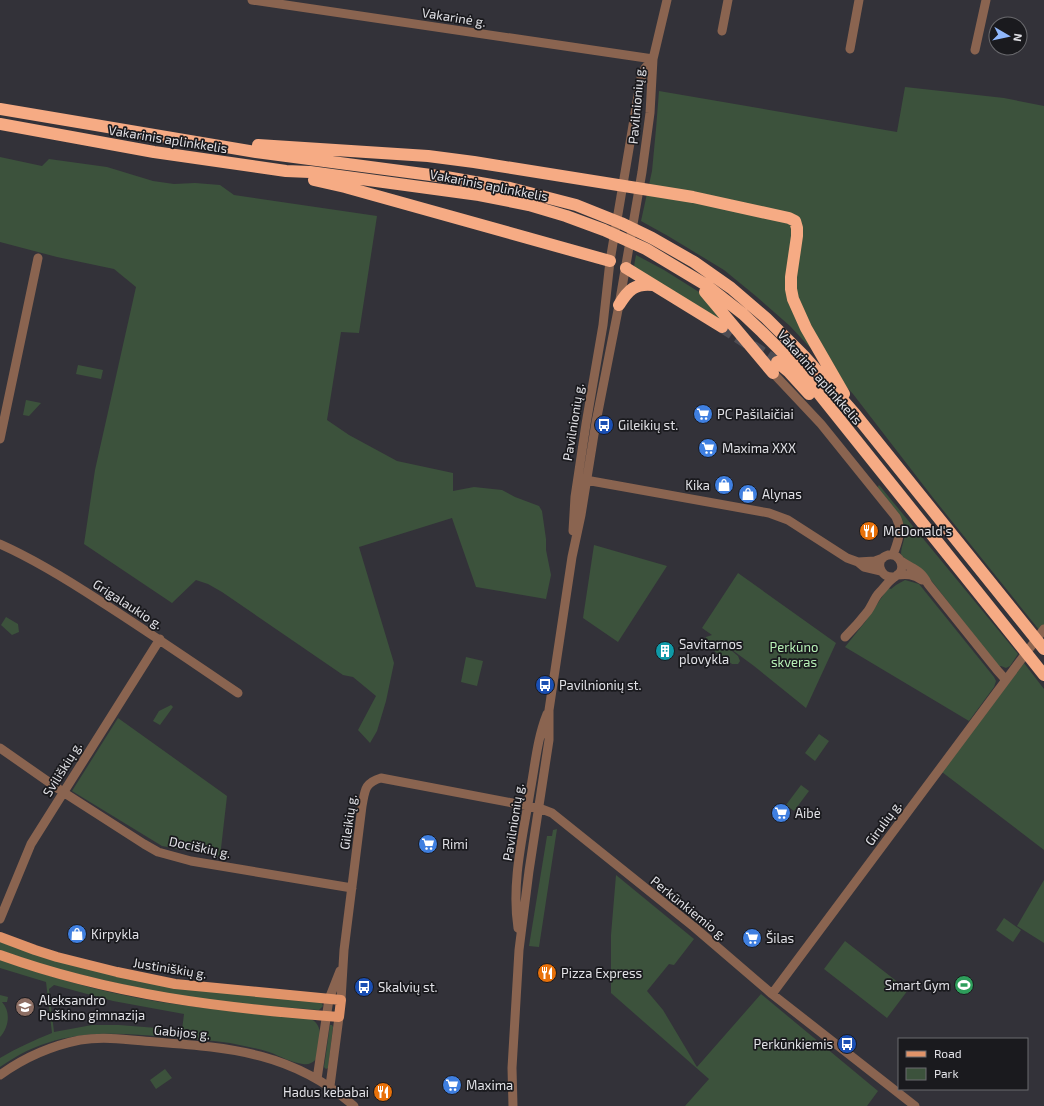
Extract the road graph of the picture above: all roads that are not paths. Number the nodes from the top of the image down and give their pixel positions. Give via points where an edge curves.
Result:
1 (252, 0) edge
2 (667, 0) edge
3 (728, 0) edge
4 (859, 0) edge
5 (986, 0) edge
6 (722, 31) dead end
7 (850, 49) dead end
8 (975, 50) dead end
9 (653, 60) junction
10 (0, 109) edge
11 (0, 124) edge
12 (216, 145) junction
13 (286, 171) junction
14 (623, 186) junction
15 (639, 188) junction
16 (611, 256) junction
17 (38, 258) dead end
18 (626, 268) junction
19 (707, 283) junction
20 (653, 285) junction
21 (619, 305) junction
22 (722, 327) tunnel mouth
23 (775, 367) junction
24 (855, 414) junction
25 (0, 439) edge
26 (582, 479) junction
27 (0, 544) edge
28 (940, 544) junction
29 (893, 555) junction
30 (883, 558) junction
31 (901, 561) junction
32 (858, 562) junction
33 (881, 571) junction
34 (895, 576) junction
35 (928, 584) junction
36 (879, 593) junction
37 (1044, 629) edge
38 (845, 637) dead end
39 (160, 639) junction
40 (1044, 649) edge
41 (1044, 675) edge
42 (1006, 680) junction
43 (238, 692) dead end
44 (549, 710) junction
45 (0, 748) edge
46 (64, 792) junction
47 (528, 806) junction
48 (539, 808) junction
49 (352, 888) junction
50 (0, 919) edge
51 (0, 937) edge
52 (520, 940) junction
53 (0, 955) edge
54 (342, 966) junction
55 (772, 994) junction
56 (329, 999) junction
57 (341, 1000) junction
58 (326, 1016) junction
59 (338, 1017) junction
60 (0, 1075) edge
61 (317, 1079) junction
62 (330, 1086) junction
63 (354, 1106) edge
64 (513, 1106) edge
65 (915, 1106) edge

1 - 9 street, Vakarinė g.
2 - 9 street
3 - 6 street
4 - 7 street
5 - 8 street
9 - 14 street, Pavilnionių g. via 645,68 641,78
9 - 15 street, Pavilnionių g. via 649,119
10 - 12 highway, Vakarinis aplinkkelis
11 - 13 highway, Vakarinis aplinkkelis via 154,152
12 - 14 highway via 247,144 428,156
12 - 19 highway, Vakarinis aplinkkelis via 453,178 510,188 576,205 621,223 679,253
13 - 16 highway
13 - 19 highway, Vakarinis aplinkkelis via 442,189 508,200 548,210 604,230
14 - 15 highway
14 - 16 street, Pavilnionių g.
15 - 18 street, Pavilnionių g.
15 - 24 highway via 753,209 795,221 798,228 791,277 794,299 806,328
16 - 18 street
16 - 26 street, Pavilnionių g.
17 - 25 street
18 - 20 highway
18 - 21 street, Pavilnionių g.
19 - 23 highway via 718,306
19 - 24 highway, Vakarinis aplinkkelis via 748,301 784,335
19 - 28 highway, Vakarinis aplinkkelis via 792,362
20 - 21 highway via 645,284 630,290
20 - 22 highway
21 - 26 street, Pavilnionių g.
23 - 28 highway via 805,389 862,460 912,517
23 - 29 street via 896,517 900,533
24 - 40 highway, Vakarinis aplinkkelis
26 - 32 street via 769,513 782,517 847,558
26 - 44 street, Pavilnionių g. via 574,511 572,557
27 - 39 street, Grigalaukio g. via 41,563
28 - 41 highway, Vakarinis aplinkkelis
29 - 30 street
29 - 31 street
30 - 32 street
30 - 33 street via 880,564
31 - 34 street via 901,569
31 - 35 street via 923,575
32 - 33 street
33 - 34 street via 886,576
33 - 36 street
34 - 35 street via 908,574
34 - 36 street
35 - 42 street
36 - 38 street via 865,615
37 - 42 street, Girulių g.
39 - 43 street, Grigalaukio g.
39 - 46 street, Sviliškių g.
42 - 55 street, Girulių g.
44 - 47 street, Pavilnionių g. via 539,739
44 - 48 street, Pavilnionių g. via 549,740
45 - 46 street, Dociškių g.
46 - 49 street, Dociškių g. via 158,852
46 - 50 street, Sviliškių g. via 31,844
47 - 48 street, Gileikių g.
47 - 49 street, Gileikių g. via 381,778 374,780 365,789
47 - 52 street, Pavilnionių g. via 516,886
48 - 52 street, Pavilnionių g.
48 - 55 street, Perkūnkiemio g. via 552,813 694,927
49 - 54 street, Gileikių g.
51 - 56 main road, Justiniškių g. via 64,959 175,984
52 - 64 street, Pavilnionių g. via 512,1061
53 - 58 main road via 61,975 154,997
54 - 56 street, Gileikių g.
54 - 57 street, Gileikių g.
55 - 65 street, Perkūnkiemio g.
56 - 57 main road, Justiniškių g.
56 - 58 street, Gileikių g.
57 - 59 main road, Gileikių g.
58 - 59 main road
58 - 61 street, Gileikių g.
59 - 62 street, Gileikių g.
60 - 61 street, Gabijos g. via 27,1057 44,1050 82,1040 106,1038 230,1050 266,1057
61 - 62 street, Gabijos g.
62 - 63 street, Gabijos g.

